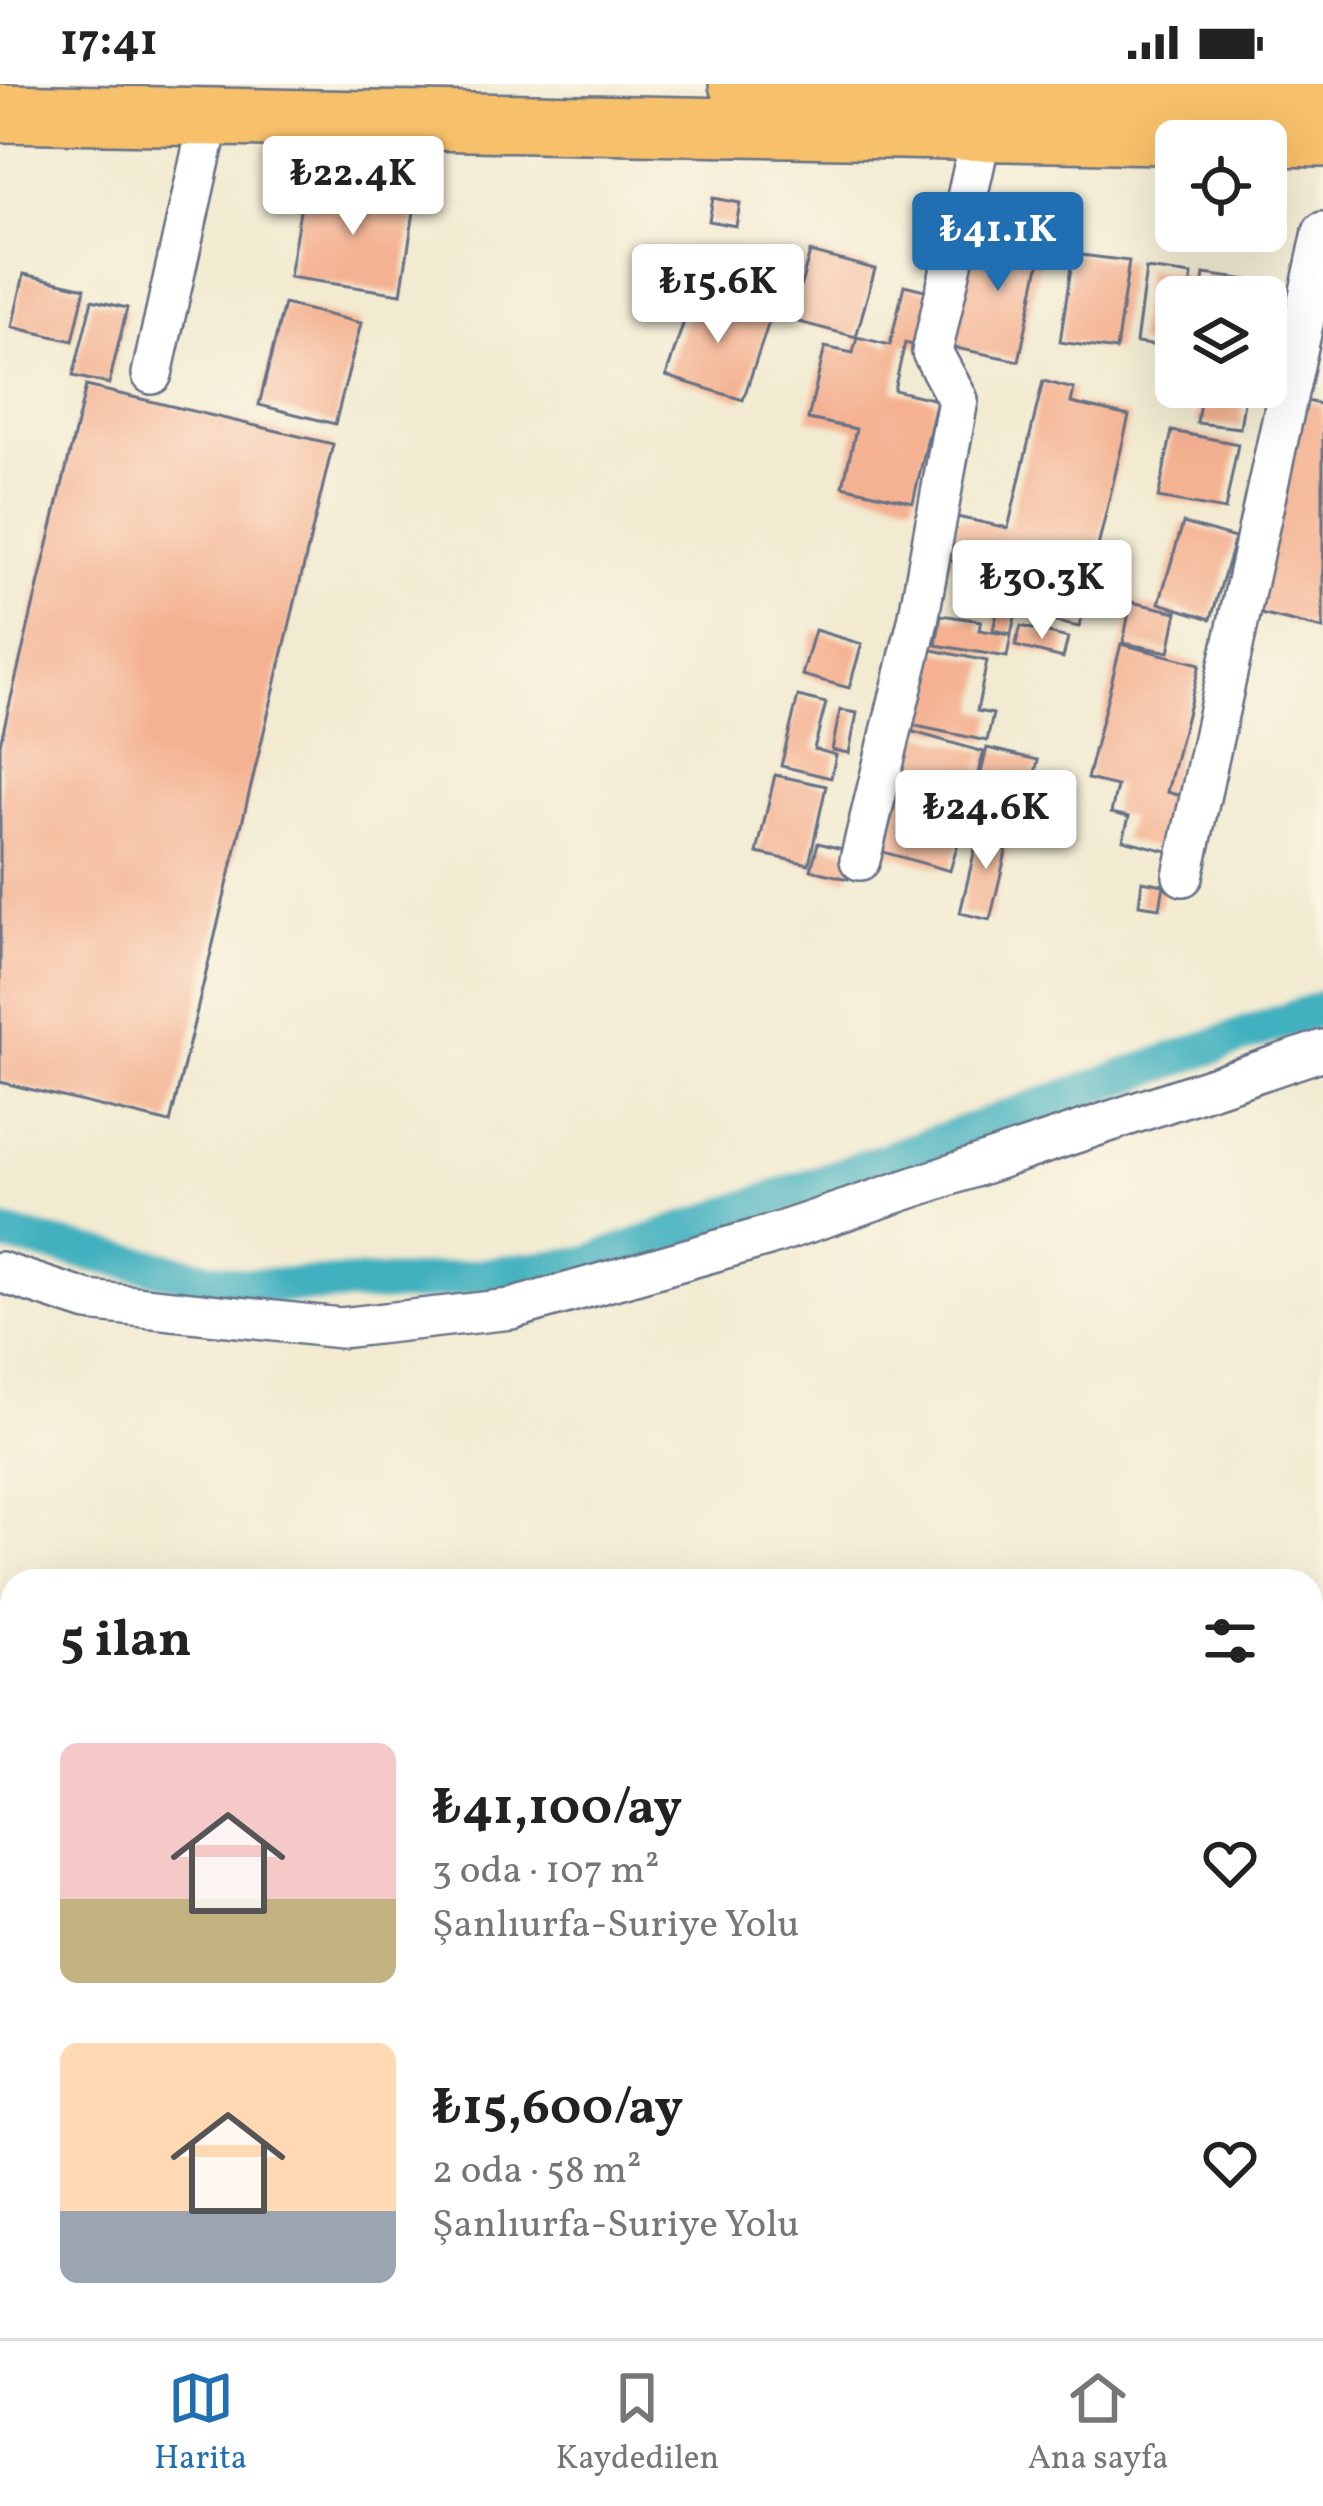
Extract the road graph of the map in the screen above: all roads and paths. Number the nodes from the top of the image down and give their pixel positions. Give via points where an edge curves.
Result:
1 (738, 84) edge
2 (1323, 93) edge
3 (0, 113) edge
4 (210, 116) junction
5 (982, 131) junction
6 (1323, 138) edge
7 (1323, 232) edge
8 (152, 374) dead end
9 (860, 860) dead end
10 (1183, 876) dead end
11 (1323, 1050) edge
12 (0, 1272) edge

1 - 2 highway
3 - 4 highway
4 - 5 highway
4 - 8 street
5 - 6 highway
5 - 9 street via 932,352 958,400 918,621
7 - 10 street
11 - 12 street via 768,1236 511,1310 340,1328 88,1300

